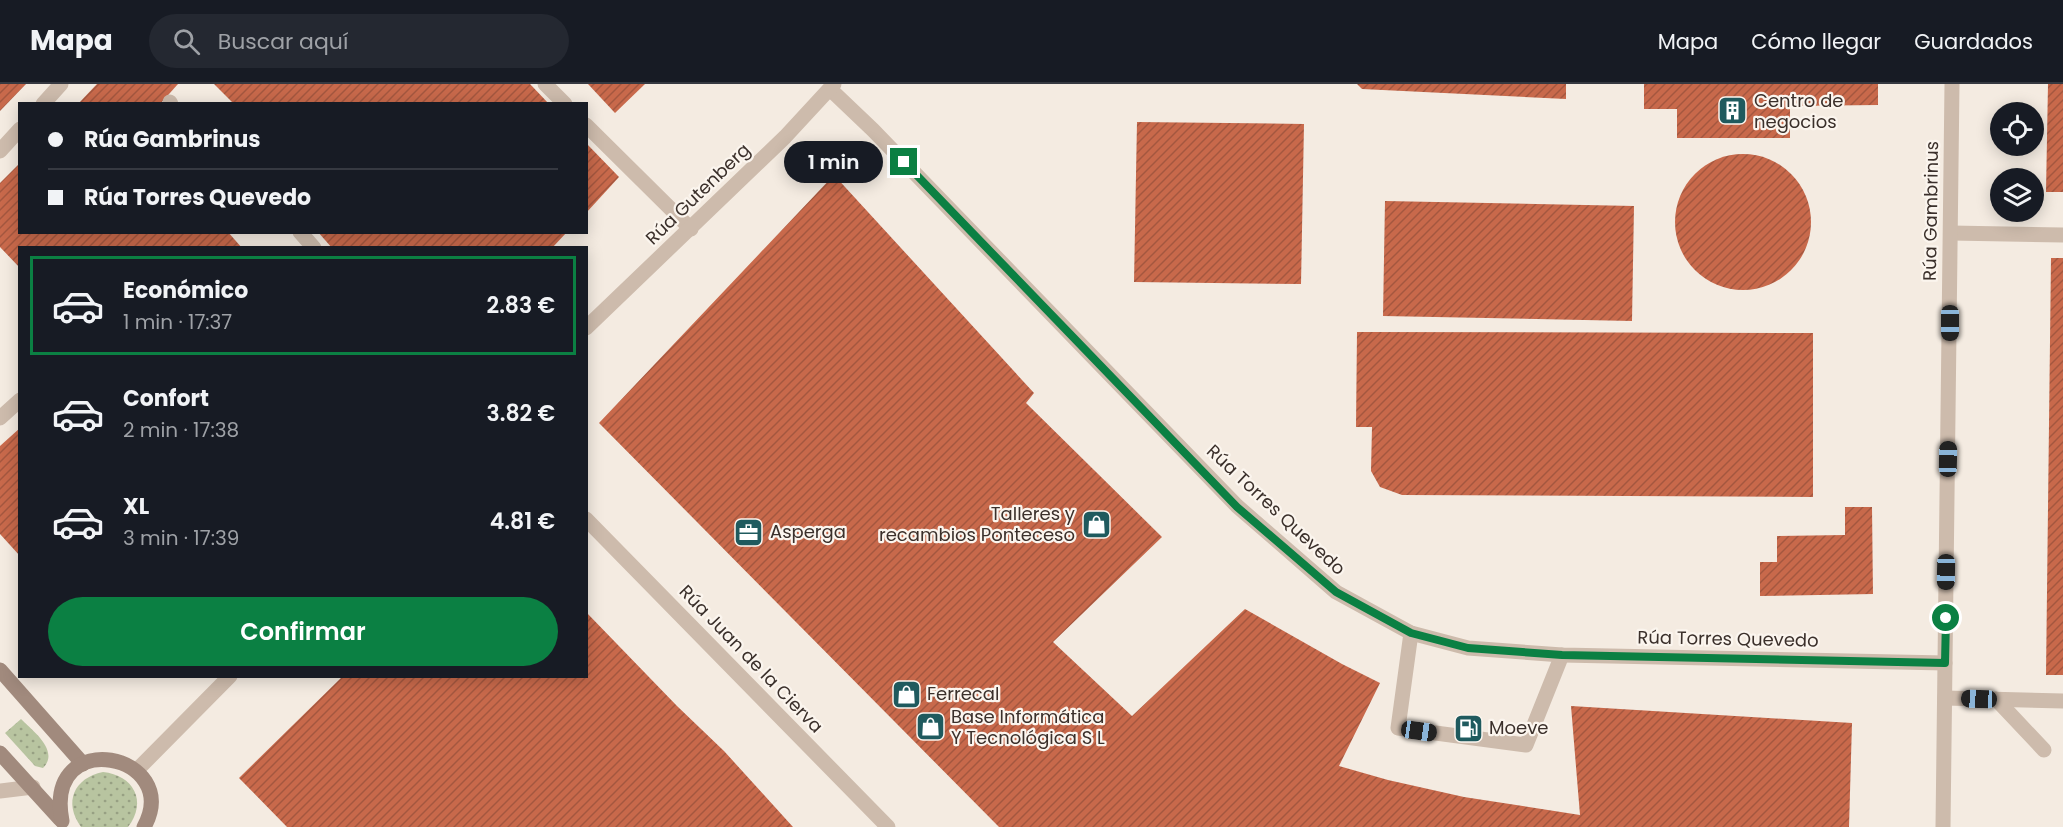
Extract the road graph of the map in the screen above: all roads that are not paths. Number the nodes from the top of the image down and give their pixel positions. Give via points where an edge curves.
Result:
1 (61, 84) edge
2 (545, 84) edge
3 (1952, 84) edge
4 (832, 87) edge
5 (45, 102) edge
6 (563, 102) edge
7 (588, 127) edge
8 (18, 131) edge
9 (0, 151) edge
10 (691, 229) junction
11 (1951, 233) junction
12 (302, 234) edge
13 (2063, 236) edge
14 (312, 246) edge
15 (588, 326) edge
16 (18, 402) edge
17 (0, 418) edge
18 (588, 521) edge
19 (1411, 633) junction
20 (1562, 655) junction
21 (1945, 663) junction
22 (0, 670) edge
23 (228, 678) edge
24 (1945, 698) junction
25 (1996, 699) junction
26 (2063, 701) edge
27 (2044, 750) dead end
28 (0, 753) edge
29 (83, 764) junction
30 (136, 771) junction
31 (33, 788) junction
32 (0, 791) edge
33 (62, 825) edge
34 (148, 825) edge
35 (888, 827) edge
36 (1943, 827) edge

1 - 5 street
2 - 6 street
3 - 11 street, Rúa Gambrinus
4 - 10 street, Rúa Gutenberg
4 - 19 street, Rúa Torres Quevedo via 1237,507 1336,592
7 - 10 street
8 - 9 street
10 - 15 street, Rúa Gutenberg
11 - 13 street
11 - 21 street, Rúa Gambrinus
12 - 14 street
16 - 17 street
18 - 35 street, Rúa Juan de la Cierva
19 - 20 street, Rúa Torres Quevedo via 1468,648
19 - 20 street via 1398,728 1526,745
20 - 21 street, Rúa Torres Quevedo
21 - 24 street, Rúa Gambrinus
22 - 29 main road
23 - 30 street
24 - 25 street
24 - 36 street, Rúa Gambrinus
25 - 26 street
25 - 27 street
28 - 31 main road
29 - 30 main road via 111,759
29 - 33 main road via 61,790
30 - 34 main road via 148,789
31 - 32 street
31 - 33 main road

